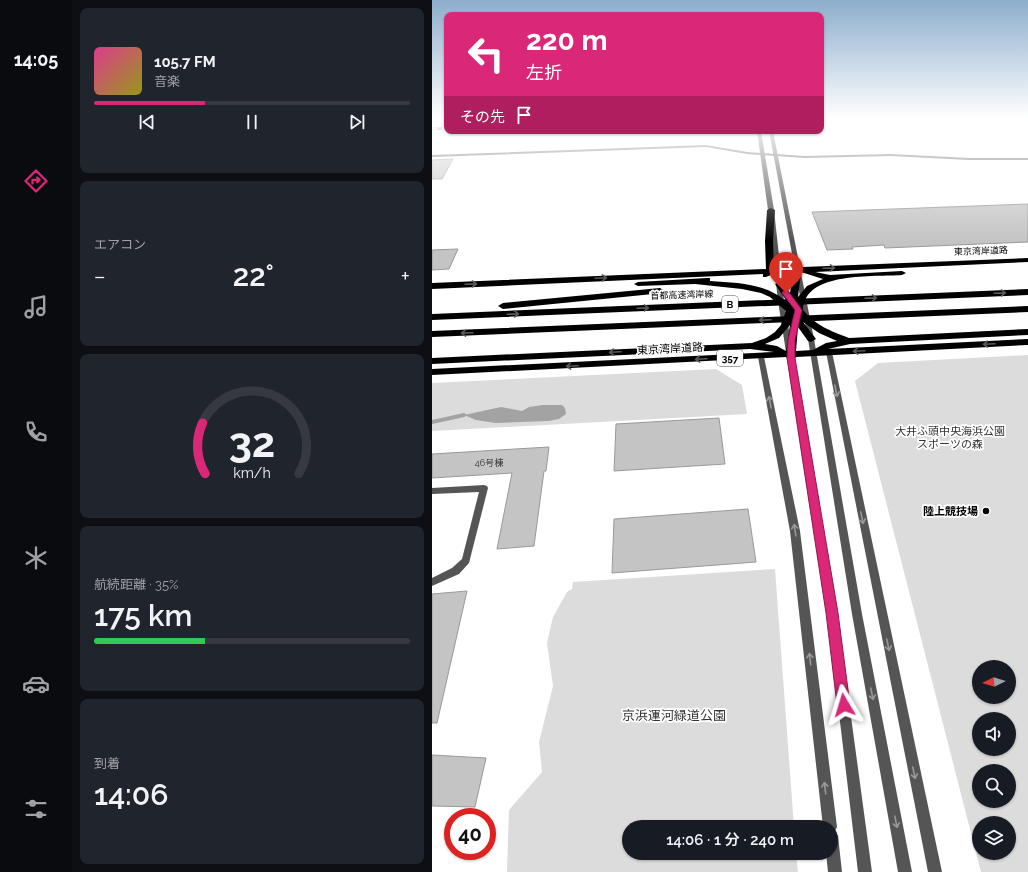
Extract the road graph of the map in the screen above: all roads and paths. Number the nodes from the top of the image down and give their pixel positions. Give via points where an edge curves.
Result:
1 (763, 160) edge
2 (776, 160) edge
3 (771, 210) junction
4 (1028, 260) edge
5 (1028, 267) edge
6 (797, 268) junction
7 (842, 277) junction
8 (690, 282) junction
9 (779, 284) junction
10 (432, 286) edge
11 (660, 291) dead end
12 (1028, 292) edge
13 (432, 293) edge
14 (803, 296) junction
15 (781, 301) junction
16 (1028, 309) edge
17 (794, 310) junction
18 (432, 312) edge
19 (1028, 315) edge
20 (882, 316) junction
21 (432, 317) edge
22 (807, 321) junction
23 (786, 324) junction
24 (1028, 332) edge
25 (432, 334) edge
26 (811, 339) junction
27 (850, 341) junction
28 (1028, 342) edge
29 (750, 346) junction
30 (829, 352) junction
31 (761, 357) junction
32 (791, 358) junction
33 (814, 358) junction
34 (432, 361) edge
35 (432, 372) edge
36 (432, 491) edge
37 (432, 582) edge
38 (829, 820) edge
39 (834, 860) edge
40 (835, 872) edge
41 (865, 872) edge
42 (905, 872) edge
43 (935, 872) edge

1 - 3 street
2 - 6 street
3 - 8 highway via 768,274
3 - 9 street
10 -> 4 highway, 東京湾岸道路
5 - 7 highway
6 - 7 highway via 820,276
6 - 14 street
6 - 17 highway
7 - 14 highway via 813,285
8 - 13 highway
8 - 15 highway via 756,288 771,293
9 - 15 street
9 - 17 highway
11 - 18 highway
21 -> 12 highway, 首都高速湾岸線 / B
14 - 17 highway
14 - 22 street
15 - 17 highway
15 - 23 street
16 - 20 highway, B
17 - 22 highway
17 - 23 highway
17 - 26 highway
17 - 32 highway
19 - 20 highway
20 -> 25 highway, B
22 - 26 street
22 - 27 highway via 830,336
23 - 29 highway via 775,337
23 - 32 street
24 - 27 highway
26 - 33 street
27 - 33 highway via 823,347
28 -> 30 highway, 東京湾岸道路 / 357
29 - 32 highway via 774,348
29 -> 34 highway
30 - 31 highway, 東京湾岸道路 / 357
30 -> 43 street
31 -> 35 highway, 東京湾岸道路 / 357
38 -> 31 street via 795,531
32 - 41 street via 832,613
33 -> 42 street via 856,614
36 - 37 street via 484,488 466,560 454,572
39 - 40 street

